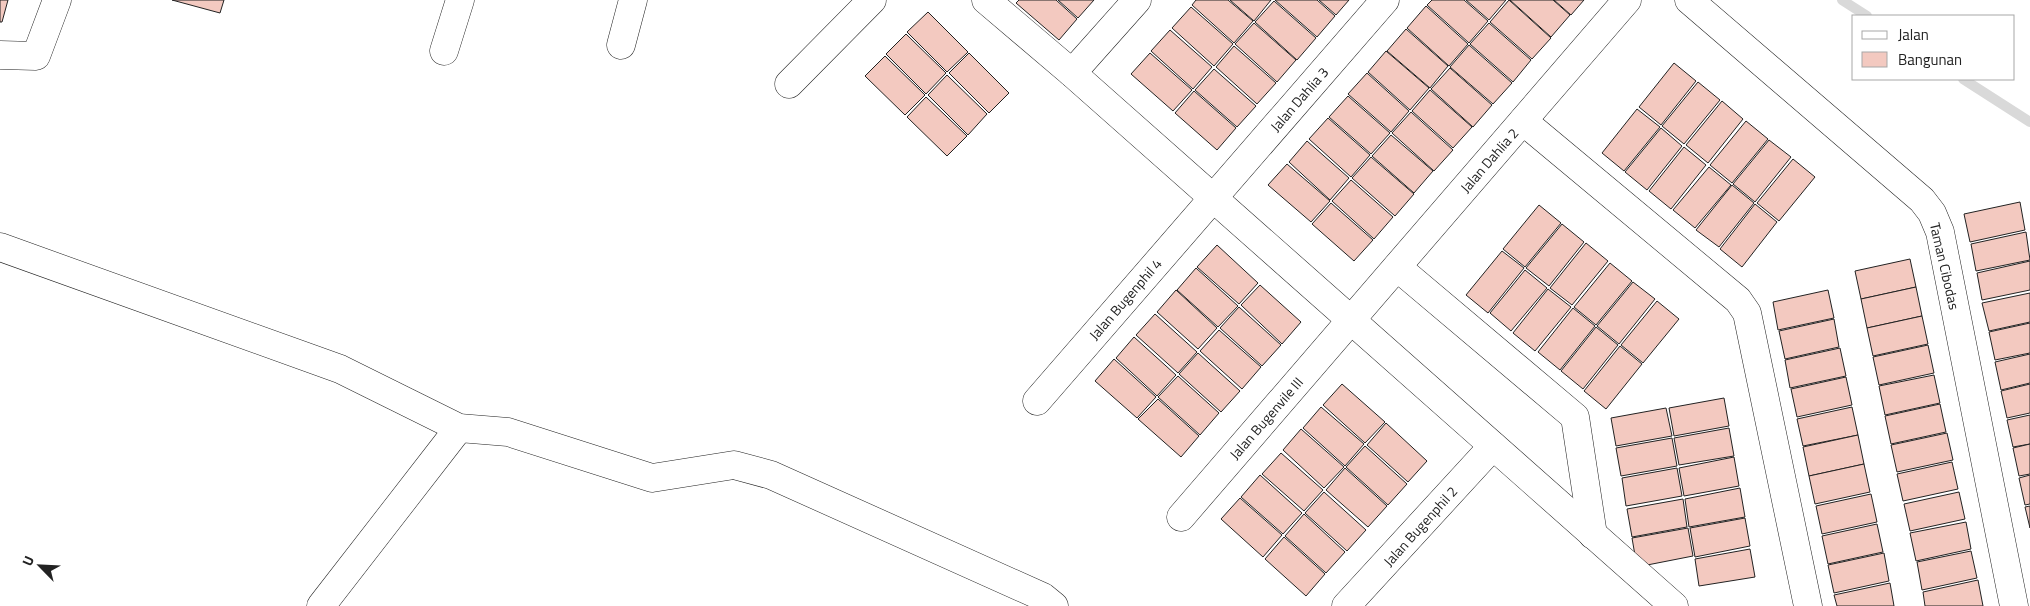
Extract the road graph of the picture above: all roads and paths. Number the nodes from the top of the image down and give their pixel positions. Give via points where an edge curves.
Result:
1 (57, 0) edge
2 (460, 0) edge
3 (633, 0) edge
4 (872, 0) edge
5 (986, 0) edge
6 (1137, 0) edge
7 (1385, 0) edge
8 (1627, 0) edge
9 (1689, 0) edge
10 (621, 45) dead end
11 (444, 51) dead end
12 (0, 55) edge
13 (1072, 73) junction
14 (789, 84) dead end
15 (1523, 121) junction
16 (1213, 198) junction
17 (0, 247) edge
18 (1397, 267) junction
19 (1351, 320) junction
20 (1037, 401) dead end
21 (459, 428) junction
22 (1493, 446) junction
23 (1181, 517) dead end
24 (1593, 535) junction
25 (321, 606) edge
26 (1054, 606) edge
27 (1346, 606) edge
28 (1674, 606) edge
29 (1808, 606) edge
30 (2014, 606) edge

1 - 12 street via 36,56
2 - 11 street
3 - 10 street
4 - 14 street
5 - 13 street
6 - 13 street
7 - 16 street, Jalan Dahlia 3
8 - 15 street, Jalan Dahlia 2
9 - 30 street, Taman Cibodas via 1922,200 1932,213 1940,232
13 - 16 street
15 - 18 street, Jalan Dahlia 2
15 - 29 street via 1738,300 1747,313
16 - 19 street
16 - 20 street, Jalan Bugenphil 4
17 - 21 street via 340,369
18 - 19 street, Jalan Dahlia 2
18 - 24 street via 1575,417
19 - 22 street
19 - 23 street, Jalan Bugenvile III
21 - 25 street
21 - 26 street via 508,432 652,478 734,465 771,474 1042,596
22 - 24 street
22 - 27 street, Jalan Bugenphil 2
24 - 28 street

